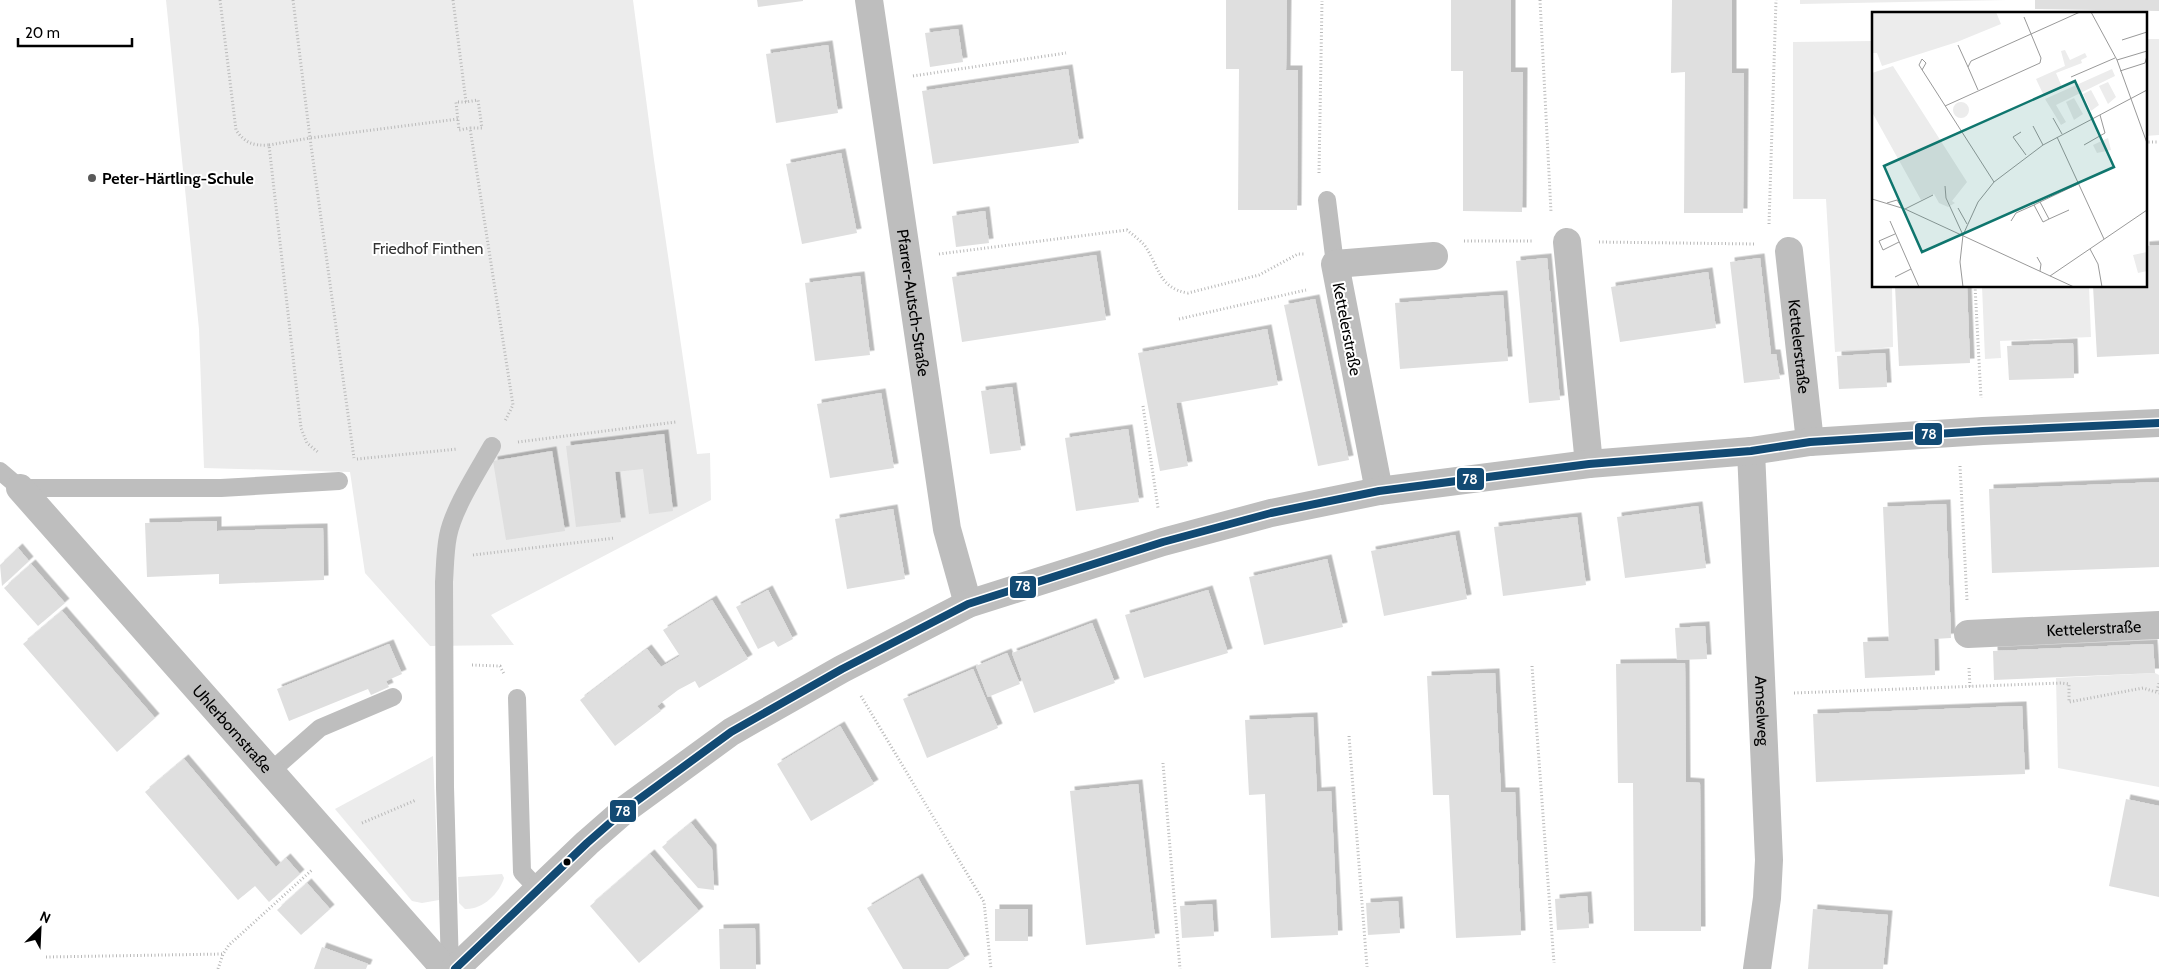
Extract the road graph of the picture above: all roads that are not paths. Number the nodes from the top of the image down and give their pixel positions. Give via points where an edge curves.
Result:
1 (870, 0) edge
2 (1327, 200) road end
3 (1567, 242) dead end
4 (1789, 251) road end
5 (1434, 256) dead end
6 (1336, 268) junction
7 (2159, 423) edge
8 (1810, 442) junction
9 (492, 446) road end
10 (1751, 451) junction
11 (1589, 464) junction
12 (10, 480) edge
13 (339, 481) dead end
14 (1379, 491) junction
15 (968, 604) junction
16 (2159, 625) edge
17 (1968, 634) road end
18 (393, 697) dead end
19 (517, 698) road end
20 (270, 772) junction
21 (538, 889) junction
22 (445, 969) edge
23 (450, 969) edge
24 (456, 969) edge
25 (1757, 969) edge

1 - 15 street, Pfarrer-Autsch-Straße via 947,529
2 - 6 lane
3 - 11 street
4 - 8 street, Kettelerstraße
5 - 6 street, Kettelerstraße
6 - 14 street, Kettelerstraße
7 - 8 street
8 - 10 street
9 - 23 lane via 456,512 448,534 444,663
10 - 11 street
10 - 25 street, Amselweg via 1769,860
11 - 14 street
12 - 13 lane via 221,488
12 - 20 street, Uhlerbornstraße
14 - 15 street via 1271,513 1163,542
15 - 21 street via 842,669 731,732 627,808
16 - 17 street, Kettelerstraße
18 - 20 lane via 320,728
19 - 21 lane via 522,872
20 - 22 street, Uhlerbornstraße
21 - 24 street

